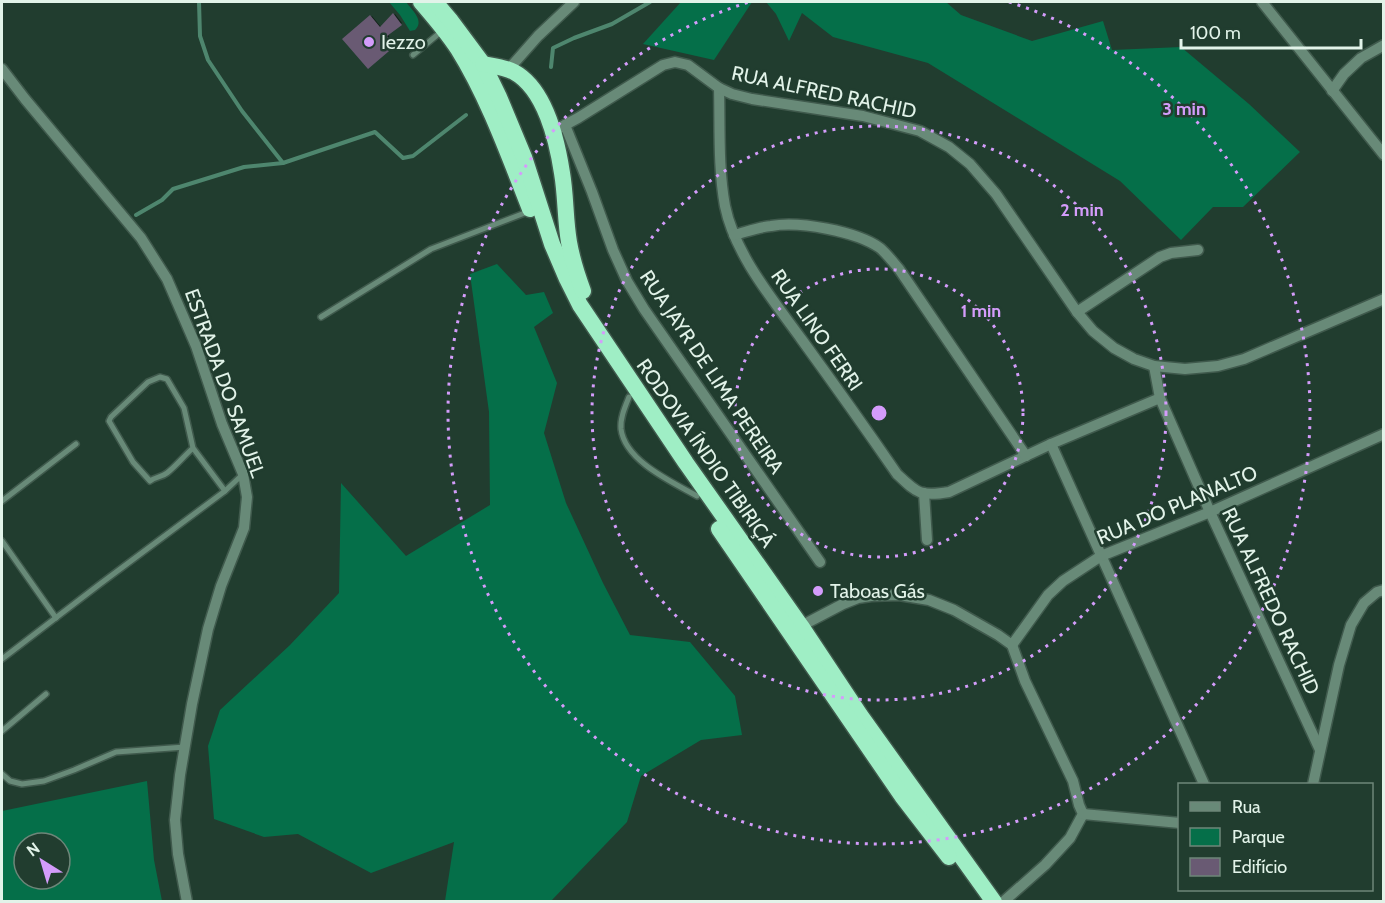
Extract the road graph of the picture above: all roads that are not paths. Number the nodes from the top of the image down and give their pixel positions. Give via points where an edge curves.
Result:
1 (421, 2) edge
2 (435, 2) edge
3 (574, 2) edge
4 (1262, 2) edge
5 (444, 29) junction
6 (1383, 45) edge
7 (413, 55) dead end
8 (483, 64) junction
9 (2, 69) edge
10 (508, 70) junction
11 (719, 88) junction
12 (1332, 91) junction
13 (559, 129) junction
14 (1383, 155) edge
15 (531, 211) junction
16 (734, 235) junction
17 (1198, 250) dead end
18 (1382, 304) edge
19 (1077, 312) junction
20 (321, 316) dead end
21 (591, 320) junction
22 (1154, 366) junction
23 (629, 397) junction
24 (1160, 398) junction
25 (1383, 434) edge
26 (76, 444) dead end
27 (1051, 444) junction
28 (192, 448) junction
29 (1026, 456) junction
30 (243, 474) junction
31 (225, 491) junction
32 (924, 493) junction
33 (697, 496) junction
34 (2, 501) edge
35 (1210, 512) junction
36 (927, 540) dead end
37 (2, 542) edge
38 (1101, 556) junction
39 (820, 562) dead end
40 (1383, 590) edge
41 (56, 618) junction
42 (801, 626) junction
43 (1012, 645) junction
44 (2, 659) edge
45 (46, 694) dead end
46 (2, 731) edge
47 (185, 747) junction
48 (1320, 750) junction
49 (2, 774) edge
50 (1204, 783) edge
51 (1313, 783) edge
52 (1083, 814) junction
53 (1178, 823) edge
54 (187, 902) edge
55 (981, 902) edge
56 (994, 902) edge
57 (1003, 902) edge

1 - 5 highway, RODOVIA ÍNDIO TIBIRIÇÁ
2 - 8 highway, RODOVIA ÍNDIO TIBIRIÇÁ
3 - 10 street
4 - 12 street
5 - 7 lane
5 - 15 highway, RODOVIA ÍNDIO TIBIRIÇÁ via 471,72
6 - 12 street via 1360,58
8 - 10 highway
8 - 21 highway, RODOVIA ÍNDIO TIBIRIÇÁ via 524,157 552,244
9 - 30 street, ESTRADA DO SAMUEL via 141,238 167,279
10 - 13 highway via 534,89
11 - 13 street, RUA ALFRED RACHID via 688,65 663,65
11 - 16 street, RUA LINO FERRI via 725,207
11 - 19 street, RUA ALFRED RACHID via 753,99 863,116 920,131 949,147 996,194
12 - 14 street
13 - 21 highway via 569,242
13 - 39 street, RUA JAYR DE LIMA PEREIRA via 592,192 627,281
15 - 20 lane via 431,249
15 - 23 highway, RODOVIA ÍNDIO TIBIRIÇÁ via 558,281
16 - 29 street via 788,224 842,232 881,249 899,269
16 - 32 street, RUA LINO FERRI via 751,267 897,474
17 - 19 street via 1160,257
18 - 22 street, RUA ALFRED RACHID via 1244,359 1185,369
19 - 22 street, RUA ALFRED RACHID via 1114,348
21 - 42 highway, RODOVIA ÍNDIO TIBIRIÇÁ
22 - 24 street, RUA ALFREDO RACHID
23 - 33 highway, RODOVIA ÍNDIO TIBIRIÇÁ
23 - 33 lane via 621,430 627,444 655,472
24 - 27 street
24 - 35 street, RUA ALFREDO RACHID
25 - 35 street, RUA DO PLANALTO
26 - 34 lane
27 - 29 street
27 - 38 street
28 - 28 lane via 184,408 163,377 148,382 109,421 133,462 150,481 168,472
28 - 31 lane
29 - 32 street via 949,492
30 - 31 lane
30 - 47 street, ESTRADA DO SAMUEL via 247,497 244,528 208,629
31 - 41 lane
32 - 36 street
33 - 55 highway, RODOVIA ÍNDIO TIBIRIÇÁ via 902,796
35 - 38 street, RUA DO PLANALTO
35 - 48 street, RUA ALFREDO RACHID
37 - 41 lane
38 - 43 street, RUA DO PLANALTO via 1048,595
38 - 50 street
40 - 48 street via 1364,603 1351,625
41 - 44 lane
42 - 43 street via 858,598 899,595 929,600 954,610
42 - 56 highway, RODOVIA ÍNDIO TIBIRIÇÁ
43 - 52 street via 1073,781
45 - 46 lane
47 - 49 lane via 116,752 44,781 22,784
47 - 54 street, ESTRADA DO SAMUEL via 175,820
48 - 51 street
52 - 53 street
52 - 57 street via 1064,845

